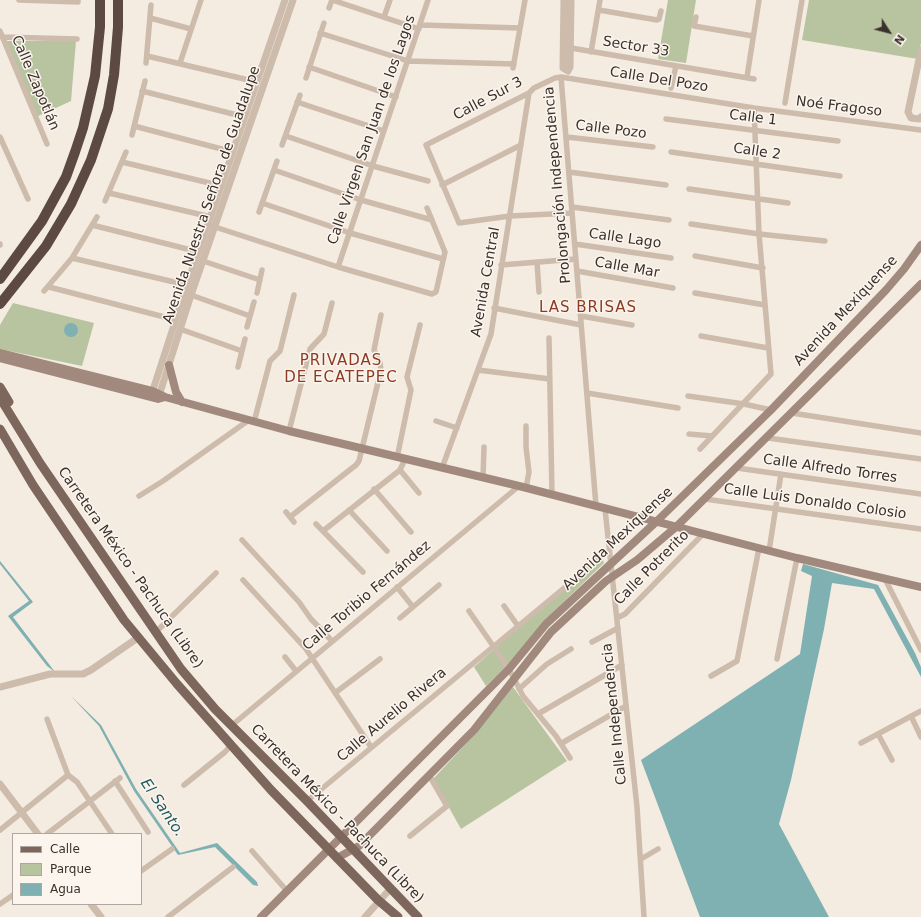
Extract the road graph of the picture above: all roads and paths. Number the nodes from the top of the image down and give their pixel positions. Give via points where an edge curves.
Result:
1 (19, 0) edge
2 (100, 0) edge
3 (118, 0) edge
4 (201, 0) edge
5 (285, 0) edge
6 (293, 0) edge
7 (332, 0) edge
8 (390, 0) edge
9 (428, 0) edge
10 (525, 0) edge
11 (564, 0) edge
12 (572, 0) edge
13 (600, 0) edge
14 (759, 0) edge
15 (802, 0) edge
16 (78, 1) edge
17 (151, 5) dead end
18 (329, 8) dead end
19 (599, 10) junction
20 (661, 11) dead end
21 (384, 17) junction
22 (696, 17) dead end
23 (150, 18) junction
24 (324, 23) dead end
25 (420, 27) junction
26 (520, 28) junction
27 (191, 29) junction
28 (0, 31) edge
29 (320, 34) junction
30 (753, 36) junction
31 (2, 37) junction
32 (77, 39) dead end
33 (571, 48) junction
34 (921, 50) edge
35 (591, 52) junction
36 (147, 56) junction
37 (408, 62) junction
38 (146, 63) dead end
39 (180, 63) junction
40 (676, 66) junction
41 (309, 67) junction
42 (561, 77) junction
43 (747, 77) junction
44 (306, 78) dead end
45 (754, 79) dead end
46 (145, 81) dead end
47 (257, 82) junction
48 (672, 88) dead end
49 (142, 91) junction
50 (528, 93) junction
51 (300, 95) dead end
52 (396, 97) junction
53 (297, 102) junction
54 (785, 103) dead end
55 (754, 108) junction
56 (245, 117) junction
57 (921, 117) edge
58 (666, 119) dead end
59 (134, 126) junction
60 (754, 130) junction
61 (921, 130) edge
62 (384, 131) junction
63 (132, 135) dead end
64 (286, 136) junction
65 (0, 137) edge
66 (567, 137) junction
67 (838, 141) dead end
68 (47, 144) dead end
69 (282, 145) dead end
70 (521, 145) junction
71 (653, 147) dead end
72 (126, 152) dead end
73 (233, 152) junction
74 (671, 152) dead end
75 (277, 161) dead end
76 (122, 162) junction
77 (755, 164) junction
78 (373, 166) junction
79 (274, 170) junction
80 (569, 172) junction
81 (840, 176) dead end
82 (428, 181) dead end
83 (442, 185) junction
84 (666, 185) dead end
85 (222, 186) junction
86 (689, 189) dead end
87 (109, 193) junction
88 (28, 199) dead end
89 (757, 199) junction
90 (361, 200) junction
91 (105, 201) dead end
92 (262, 203) junction
93 (788, 203) dead end
94 (427, 208) dead end
95 (572, 210) junction
96 (259, 212) dead end
97 (510, 216) junction
98 (97, 217) dead end
99 (211, 217) junction
100 (432, 220) junction
101 (669, 220) dead end
102 (691, 224) dead end
103 (92, 225) junction
104 (212, 226) junction
105 (350, 233) junction
106 (759, 234) junction
107 (825, 241) dead end
108 (575, 244) junction
109 (921, 245) edge
110 (199, 252) junction
111 (694, 256) dead end
112 (72, 258) junction
113 (671, 258) dead end
114 (444, 259) junction
115 (576, 259) junction
116 (203, 261) junction
117 (537, 262) junction
118 (501, 266) junction
119 (338, 267) junction
120 (762, 268) junction
121 (262, 270) dead end
122 (577, 271) junction
123 (0, 279) edge
124 (260, 280) junction
125 (921, 284) edge
126 (187, 285) junction
127 (672, 288) dead end
128 (539, 292) dead end
129 (257, 293) dead end
130 (695, 293) dead end
131 (191, 295) junction
132 (294, 296) dead end
133 (254, 302) dead end
134 (332, 303) dead end
135 (0, 304) edge
136 (765, 305) junction
137 (494, 308) junction
138 (381, 315) dead end
139 (250, 316) junction
140 (581, 316) junction
141 (176, 320) junction
142 (420, 325) dead end
143 (582, 325) junction
144 (632, 325) dead end
145 (247, 328) dead end
146 (180, 329) junction
147 (701, 336) dead end
148 (549, 338) dead end
149 (245, 339) dead end
150 (768, 348) junction
151 (242, 350) junction
152 (0, 353) edge
153 (0, 358) edge
154 (169, 365) junction
155 (238, 367) dead end
156 (478, 370) junction
157 (550, 379) junction
158 (0, 387) edge
159 (587, 393) junction
160 (157, 396) junction
161 (688, 396) dead end
162 (0, 398) edge
163 (182, 402) junction
164 (744, 404) junction
165 (678, 408) dead end
166 (770, 410) junction
167 (792, 413) junction
168 (252, 421) junction
169 (436, 421) dead end
170 (526, 426) dead end
171 (456, 428) junction
172 (0, 429) edge
173 (289, 431) junction
174 (921, 433) edge
175 (689, 434) dead end
176 (712, 436) junction
177 (768, 438) junction
178 (0, 439) edge
179 (484, 447) dead end
180 (361, 449) junction
181 (700, 449) dead end
182 (401, 458) junction
183 (921, 459) edge
184 (40, 463) junction
185 (442, 468) junction
186 (737, 468) junction
187 (400, 470) junction
188 (781, 474) junction
189 (483, 478) junction
190 (33, 485) junction
191 (523, 487) junction
192 (374, 489) junction
193 (419, 493) dead end
194 (921, 494) edge
195 (552, 495) junction
196 (138, 496) dead end
197 (705, 499) junction
198 (596, 506) junction
199 (605, 509) junction
200 (777, 509) junction
201 (350, 510) junction
202 (657, 521) junction
203 (294, 522) dead end
204 (316, 524) dead end
205 (676, 527) junction
206 (921, 529) edge
207 (323, 531) junction
208 (411, 532) dead end
209 (702, 534) junction
210 (242, 540) dead end
211 (759, 548) junction
212 (610, 550) junction
213 (387, 551) dead end
214 (769, 551) junction
215 (797, 558) junction
216 (611, 564) junction
217 (363, 572) dead end
218 (216, 573) dead end
219 (612, 575) junction
220 (885, 579) junction
221 (242, 580) dead end
222 (439, 585) dead end
223 (397, 587) junction
224 (921, 587) edge
225 (504, 606) dead end
226 (414, 607) junction
227 (469, 611) dead end
228 (400, 618) dead end
229 (617, 618) junction
230 (518, 626) junction
231 (618, 628) junction
232 (155, 633) junction
233 (139, 637) junction
234 (332, 641) junction
235 (592, 642) dead end
236 (493, 647) junction
237 (571, 649) dead end
238 (921, 650) edge
239 (285, 657) dead end
240 (312, 658) junction
241 (380, 659) dead end
242 (777, 659) dead end
243 (622, 665) junction
244 (508, 669) junction
245 (296, 671) junction
246 (711, 676) dead end
247 (514, 680) junction
248 (0, 687) edge
249 (518, 689) junction
250 (335, 693) junction
251 (626, 706) junction
252 (921, 711) edge
253 (538, 714) junction
254 (911, 716) junction
255 (47, 719) dead end
256 (231, 726) junction
257 (878, 734) junction
258 (921, 737) edge
259 (562, 743) junction
260 (861, 743) dead end
261 (231, 744) junction
262 (371, 747) junction
263 (570, 758) dead end
264 (892, 760) dead end
265 (68, 775) junction
266 (429, 775) junction
267 (0, 784) edge
268 (184, 785) dead end
269 (90, 800) junction
270 (307, 801) junction
271 (22, 812) junction
272 (0, 830) edge
273 (148, 832) dead end
274 (37, 833) edge
275 (48, 833) edge
276 (111, 833) edge
277 (410, 836) dead end
278 (340, 837) junction
279 (172, 849) dead end
280 (329, 849) junction
281 (658, 849) dead end
282 (352, 850) junction
283 (252, 851) dead end
284 (337, 858) junction
285 (641, 859) junction
286 (233, 867) dead end
287 (142, 870) edge
288 (390, 889) junction
289 (287, 891) junction
290 (12, 896) edge
291 (378, 900) junction
292 (0, 904) edge
293 (94, 905) edge
294 (101, 917) edge
295 (168, 917) edge
296 (261, 917) edge
297 (365, 917) edge
298 (398, 917) edge
299 (418, 917) edge
300 (644, 917) edge

1 - 16 street
2 - 123 highway via 95,76 84,128 66,177 42,221
3 - 135 highway via 114,75 108,109 91,160 71,204 46,246
4 - 27 street
5 - 47 street, Avenida Nuestra Señora de Guadalupe
6 - 104 street, Avenida Nuestra Señora de Guadalupe
7 - 18 street
7 - 21 street
8 - 21 street
9 - 25 street, Calle Virgen San Juan de los Lagos
10 - 26 street
11 - 33 street via 563,68 568,71
12 - 33 street
13 - 19 street, Sector 33
14 - 30 street
15 - 54 street
17 - 23 street
19 - 20 street via 657,20
19 - 35 street, Sector 33
21 - 25 street
22 - 30 street via 694,26
23 - 27 street
23 - 36 street
24 - 29 street
25 - 26 street
25 - 37 street, Calle Virgen San Juan de los Lagos
26 - 37 street via 513,66
27 - 39 street
28 - 31 street, Calle Zapotlán
29 - 37 street
29 - 41 street
30 - 43 street
31 - 32 street
31 - 68 street, Calle Zapotlán
33 - 35 street, Sector 33
34 - 57 street via 908,112 911,118
35 - 40 street, Sector 33
36 - 38 street
36 - 39 street
37 - 52 street, Calle Virgen San Juan de los Lagos
39 - 47 street
40 - 43 street, Sector 33
40 - 48 street, Sector 33
41 - 44 street
41 - 52 street
42 - 50 street, Calle Sur 3
42 - 55 street, Calle Del Pozo
42 - 66 street, Prolongación Independencia
43 - 45 street, Sector 33
46 - 49 street
47 - 56 street, Avenida Nuestra Señora de Guadalupe
49 - 56 street
49 - 59 street
50 - 70 street, Avenida Central
50 - 83 street, Calle Sur 3 via 426,145
51 - 53 street
52 - 62 street, Calle Virgen San Juan de los Lagos
53 - 62 street
53 - 64 street
55 - 60 street
55 - 61 street, Noé Fragoso
56 - 73 street, Avenida Nuestra Señora de Guadalupe
58 - 60 street, Calle 1
59 - 63 street
59 - 73 street
60 - 67 street, Calle 1
60 - 77 street
62 - 78 street, Calle Virgen San Juan de los Lagos
64 - 69 street
64 - 78 street
65 - 88 street
66 - 71 street, Calle Pozo
66 - 80 street, Prolongación Independencia
70 - 83 street
70 - 97 street, Avenida Central
72 - 76 street
73 - 85 street, Avenida Nuestra Señora de Guadalupe
74 - 77 street, Calle 2
75 - 79 street
76 - 85 street
76 - 87 street
77 - 81 street, Calle 2
77 - 89 street
78 - 82 street
78 - 90 street, Calle Virgen San Juan de los Lagos
79 - 90 street
79 - 92 street
80 - 84 street
80 - 95 street, Prolongación Independencia
83 - 97 street via 459,223
85 - 99 street, Avenida Nuestra Señora de Guadalupe
86 - 89 street
87 - 91 street
87 - 99 street
89 - 93 street
89 - 106 street
90 - 100 street
90 - 105 street, Calle Virgen San Juan de los Lagos
92 - 96 street
92 - 105 street
94 - 100 street
95 - 97 street
95 - 101 street
95 - 108 street, Prolongación Independencia
97 - 118 street, Avenida Central
98 - 103 street
99 - 104 street, Avenida Nuestra Señora de Guadalupe
100 - 114 street via 444,248
102 - 106 street
103 - 110 street
103 - 112 street
104 - 110 street, Avenida Nuestra Señora de Guadalupe
104 - 116 street, Avenida Nuestra Señora de Guadalupe
104 - 119 street
105 - 114 street
105 - 119 street, Calle Virgen San Juan de los Lagos
106 - 107 street
106 - 120 street
108 - 113 street, Calle Lago
108 - 115 street, Prolongación Independencia
109 - 166 main road, Avenida Mexiquense via 886,290
110 - 126 street, Avenida Nuestra Señora de Guadalupe
111 - 120 street
112 - 126 street
112 - 141 street via 47,289
114 - 119 street via 435,294
115 - 117 street
115 - 122 street, Prolongación Independencia
116 - 124 street
116 - 131 street, Avenida Nuestra Señora de Guadalupe
117 - 118 street
117 - 128 street
118 - 137 street, Avenida Central
120 - 136 street
121 - 124 street
122 - 127 street, Calle Mar
122 - 140 street, Prolongación Independencia
124 - 129 street
125 - 167 main road, Avenida Mexiquense
126 - 141 street, Avenida Nuestra Señora de Guadalupe
130 - 136 street
131 - 139 street
131 - 146 street, Avenida Nuestra Señora de Guadalupe
132 - 168 street via 280,351 270,361
133 - 139 street
134 - 173 street via 324,334 310,349
136 - 150 street
137 - 143 street
137 - 156 street, Avenida Central via 491,334
138 - 180 street via 374,350 381,370
139 - 145 street
140 - 143 street, Prolongación Independencia
140 - 144 street
141 - 160 street, Avenida Nuestra Señora de Guadalupe
142 - 182 street via 407,377 411,390
143 - 159 street, Prolongación Independencia
146 - 151 street
146 - 154 street, Avenida Nuestra Señora de Guadalupe
147 - 150 street
148 - 157 street
149 - 151 street
150 - 164 street via 771,374
151 - 155 street
152 - 160 main road
153 - 160 main road
154 - 160 street, Avenida Nuestra Señora de Guadalupe
154 - 163 main road via 176,392
156 - 157 street
156 - 171 street, Avenida Central
157 - 195 street
158 - 184 main road via 36,446
159 - 165 street
159 - 198 street, Prolongación Independencia
160 - 163 main road
161 - 164 street
162 - 184 main road, Carretera México - Pachuca (Libre)
163 - 168 main road
164 - 166 street
164 - 176 street
166 - 202 main road, Avenida Mexiquense
167 - 174 street
167 - 177 main road, Avenida Mexiquense
168 - 173 main road
168 - 196 street via 163,482
169 - 171 street
170 - 191 street via 525,442 529,472
171 - 185 street, Avenida Central
172 - 190 main road, Carretera México - Pachuca (Libre)
173 - 180 main road
175 - 176 street
176 - 181 street
177 - 183 street
177 - 186 main road, Avenida Mexiquense
178 - 190 main road
179 - 189 street
180 - 182 main road
180 - 203 street via 356,465 288,515
182 - 185 main road
182 - 187 street
184 - 232 main road, Carretera México - Pachuca (Libre)
185 - 189 main road
186 - 188 street, Calle Alfredo Torres
186 - 197 main road, Avenida Mexiquense
187 - 192 street
187 - 193 street
188 - 194 street, Calle Alfredo Torres
188 - 200 street
189 - 191 main road
190 - 233 main road, Carretera México - Pachuca (Libre) via 124,620
191 - 195 main road
191 - 223 street, Calle Toribio Fernández
192 - 201 street
192 - 208 street
195 - 198 main road
197 - 200 street, Calle Luis Donaldo Colosio
197 - 205 main road, Avenida Mexiquense
198 - 199 main road
199 - 202 main road
199 - 212 street, Calle Independencia
200 - 206 street, Calle Luis Donaldo Colosio
200 - 214 street
201 - 207 street
201 - 213 street
202 - 205 main road
202 - 216 main road, Avenida Mexiquense
204 - 207 street
205 - 209 main road
205 - 219 main road, Avenida Mexiquense via 637,560
207 - 217 street
209 - 211 main road
209 - 229 street, Calle Potrerito via 625,614
210 - 234 street
211 - 214 main road
211 - 246 street via 737,661
212 - 216 street, Calle Independencia
212 - 230 street, Calle Aurelio Rivera
214 - 215 main road
215 - 220 main road
215 - 242 street
216 - 219 street, Calle Independencia
216 - 244 main road, Avenida Mexiquense via 546,624
218 - 232 street
219 - 229 street, Calle Independencia
219 - 247 main road, Avenida Mexiquense via 550,632
220 - 224 main road
220 - 238 street
221 - 240 street
222 - 226 street
223 - 226 street
223 - 234 street, Calle Toribio Fernández
225 - 230 street
226 - 228 street
227 - 236 street
229 - 231 street, Calle Independencia
230 - 236 street, Calle Aurelio Rivera
231 - 235 street
231 - 243 street, Calle Independencia
232 - 256 main road, Carretera México - Pachuca (Libre) via 181,669
233 - 248 street via 83,674 50,674
233 - 261 main road, Carretera México - Pachuca (Libre)
234 - 240 street, Calle Toribio Fernández
236 - 244 street
236 - 262 street, Calle Aurelio Rivera
237 - 249 street
239 - 245 street
240 - 245 street, Calle Toribio Fernández
240 - 250 street
241 - 250 street
243 - 251 street, Calle Independencia
243 - 253 street
244 - 247 street
244 - 278 main road, Avenida Mexiquense
245 - 256 street, Calle Toribio Fernández
247 - 249 street
247 - 266 main road, Avenida Mexiquense via 474,730
249 - 253 street
250 - 262 street
251 - 259 street
251 - 285 street, Calle Independencia
252 - 254 street
253 - 259 street
254 - 257 street
254 - 258 street
255 - 265 street
256 - 270 main road, Carretera México - Pachuca (Libre)
257 - 260 street
257 - 264 street
259 - 263 street
261 - 268 street via 225,752
261 - 280 main road, Carretera México - Pachuca (Libre) via 271,790
262 - 270 street, Calle Aurelio Rivera
265 - 269 street
265 - 271 street
266 - 277 street via 447,806
266 - 282 main road, Avenida Mexiquense
267 - 271 street
269 - 273 street via 118,779
269 - 275 street
269 - 276 street
270 - 278 main road, Carretera México - Pachuca (Libre)
271 - 272 street
271 - 274 street
278 - 280 main road, Avenida Mexiquense
278 - 282 main road, Carretera México - Pachuca (Libre)
279 - 287 street
280 - 284 main road, Carretera México - Pachuca (Libre)
280 - 289 main road, Avenida Mexiquense
281 - 285 street
282 - 284 main road, Avenida Mexiquense
282 - 288 main road, Carretera México - Pachuca (Libre)
283 - 289 street
284 - 291 main road, Carretera México - Pachuca (Libre)
285 - 300 street, Calle Independencia
286 - 295 street
288 - 291 street
288 - 299 main road, Carretera México - Pachuca (Libre)
289 - 296 main road, Avenida Mexiquense
290 - 292 street
291 - 297 street
291 - 298 main road, Carretera México - Pachuca (Libre)
293 - 294 street

